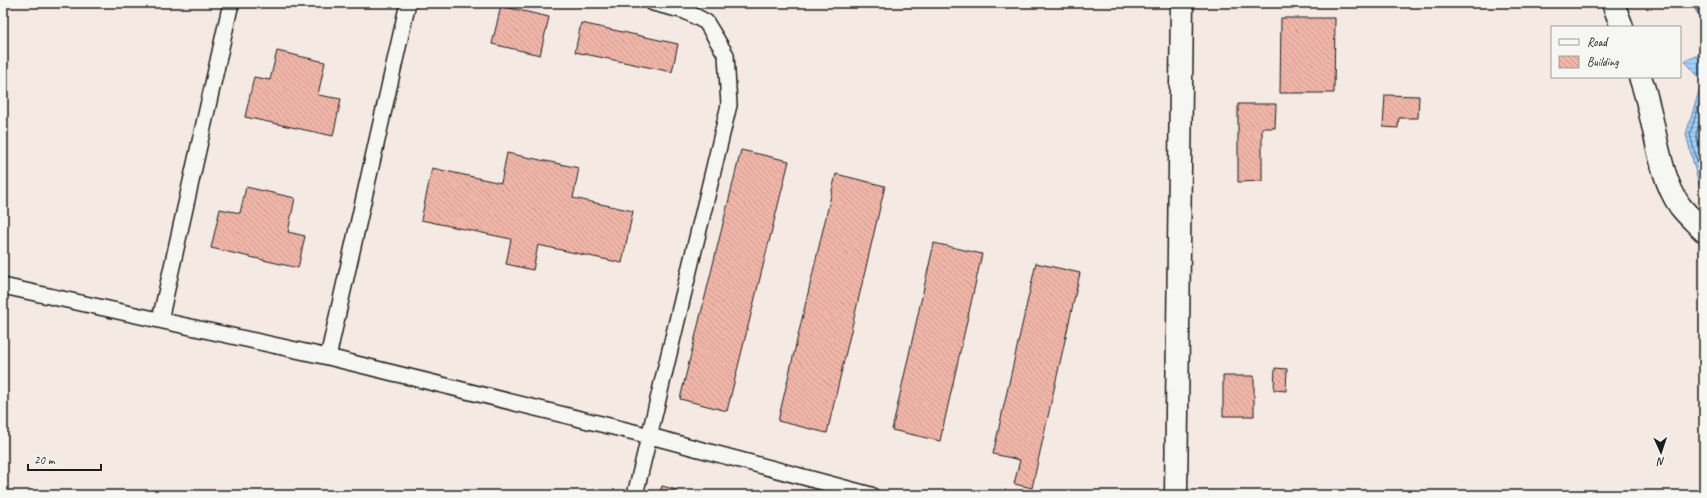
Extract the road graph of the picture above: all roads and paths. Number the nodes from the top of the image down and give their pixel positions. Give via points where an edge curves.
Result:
1 (231, 3) edge
2 (408, 3) edge
3 (653, 3) edge
4 (1182, 3) edge
5 (1613, 3) edge
6 (1622, 26) edge
7 (1640, 78) edge
8 (1704, 231) edge
9 (3, 286) edge
10 (160, 320) junction
11 (328, 357) junction
12 (650, 436) junction
13 (849, 492) edge
14 (636, 495) edge
15 (871, 495) edge
16 (1176, 495) edge

1 - 10 lane
2 - 11 lane
3 - 12 lane via 685,11 706,22 726,55 729,105
4 - 16 street
5 - 6 street
7 - 8 street via 1647,94 1667,180 1680,206
9 - 10 lane
10 - 11 lane
11 - 12 lane
12 - 13 lane
12 - 14 lane
13 - 15 lane

